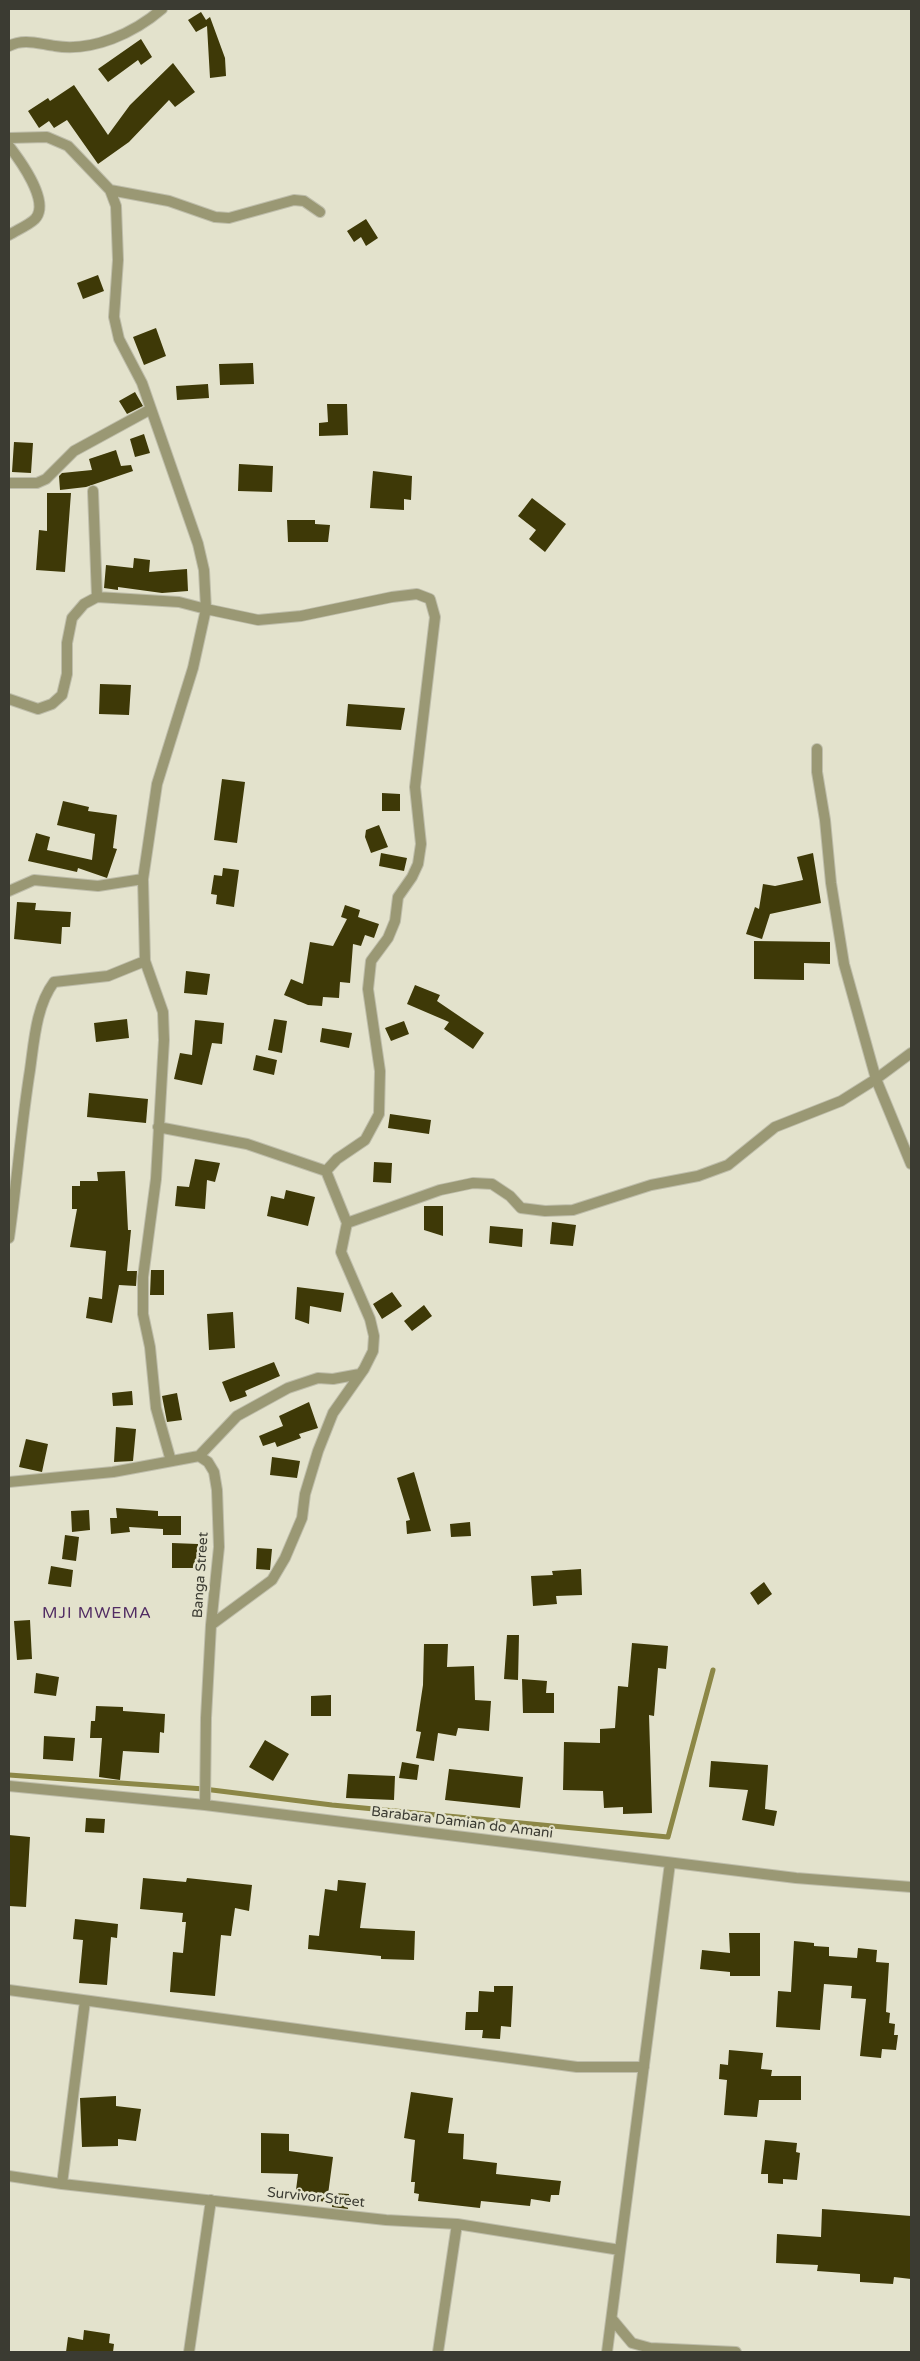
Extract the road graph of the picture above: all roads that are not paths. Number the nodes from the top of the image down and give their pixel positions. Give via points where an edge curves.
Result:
1 (162, 9) edge
2 (9, 46) edge
3 (9, 138) edge
4 (9, 146) edge
5 (110, 190) junction
6 (320, 212) dead end
7 (9, 235) edge
8 (151, 409) junction
9 (9, 483) edge
10 (94, 490) dead end
11 (97, 597) junction
12 (206, 609) junction
13 (9, 699) edge
14 (817, 749) dead end
15 (143, 879) junction
16 (9, 891) edge
17 (145, 961) junction
18 (911, 1053) edge
19 (876, 1079) junction
20 (158, 1128) junction
21 (911, 1164) edge
22 (326, 1171) junction
23 (347, 1223) junction
24 (9, 1238) edge
25 (360, 1374) junction
26 (199, 1456) junction
27 (171, 1461) junction
28 (9, 1482) edge
29 (211, 1625) junction
30 (9, 1786) edge
31 (205, 1805) junction
32 (670, 1863) junction
33 (911, 1887) edge
34 (9, 1990) edge
35 (85, 2001) junction
36 (644, 2067) junction
37 (9, 2176) edge
38 (62, 2184) junction
39 (211, 2200) junction
40 (457, 2224) junction
41 (620, 2250) junction
42 (612, 2319) junction
43 (189, 2352) edge
44 (438, 2352) edge
45 (607, 2352) edge
46 (736, 2352) edge

1 - 2 street via 120,35 90,46 56,47 31,42
3 - 5 street via 46,137 68,146
4 - 7 street via 38,193 40,208 36,218
5 - 6 street via 169,201 215,217 229,218 294,200 304,201
5 - 8 street via 116,206 118,229 114,316 119,339 142,383
8 - 9 street via 74,451 46,479 37,483
8 - 12 street via 198,544 204,570
10 - 11 street
11 - 12 street via 154,598
11 - 13 street via 84,604 72,618 62,695 52,704 38,709
12 - 15 street via 193,668 157,784
12 - 22 street via 258,620 279,619 417,594 430,599 434,612 415,786 421,844 418,864 398,897 395,920 388,938 371,962 368,988 380,1071 379,1114 365,1140 337,1159
14 - 19 street via 830,883 844,964
15 - 16 street via 98,886 34,880
15 - 17 street
17 - 20 street via 163,1012
17 - 24 street via 108,976 54,982 49,989 36,1031 20,1134
18 - 19 street
19 - 21 street
19 - 23 street via 841,1101 775,1128 728,1165 698,1176 651,1186 573,1210 545,1211 521,1208 492,1184 473,1182 440,1190
20 - 22 street via 247,1144
20 - 27 street via 156,1179 143,1277 143,1314 156,1408
22 - 23 street
23 - 25 street via 341,1252 364,1303 374,1336 373,1351
25 - 26 street via 318,1378 288,1388 237,1416
25 - 29 street via 333,1413 305,1494 302,1518 272,1580
26 - 27 street
26 - 29 street, Banga Street via 214,1472 217,1490 219,1547
27 - 28 street via 113,1472
29 - 31 street, Banga Street
30 - 31 street, Barabara Damian do Amani
31 - 32 street, Barabara Damian do Amani
32 - 33 street, Barabara Damian do Amani
32 - 36 street
34 - 35 street
35 - 36 street via 577,2067
35 - 38 street
36 - 41 street
37 - 38 street, Survivor Street
38 - 39 street, Survivor Street
39 - 40 street, Survivor Street via 377,2219
39 - 43 street
40 - 41 street, Survivor Street
40 - 44 street
41 - 42 street
42 - 45 street
42 - 46 street via 632,2342 650,2348

